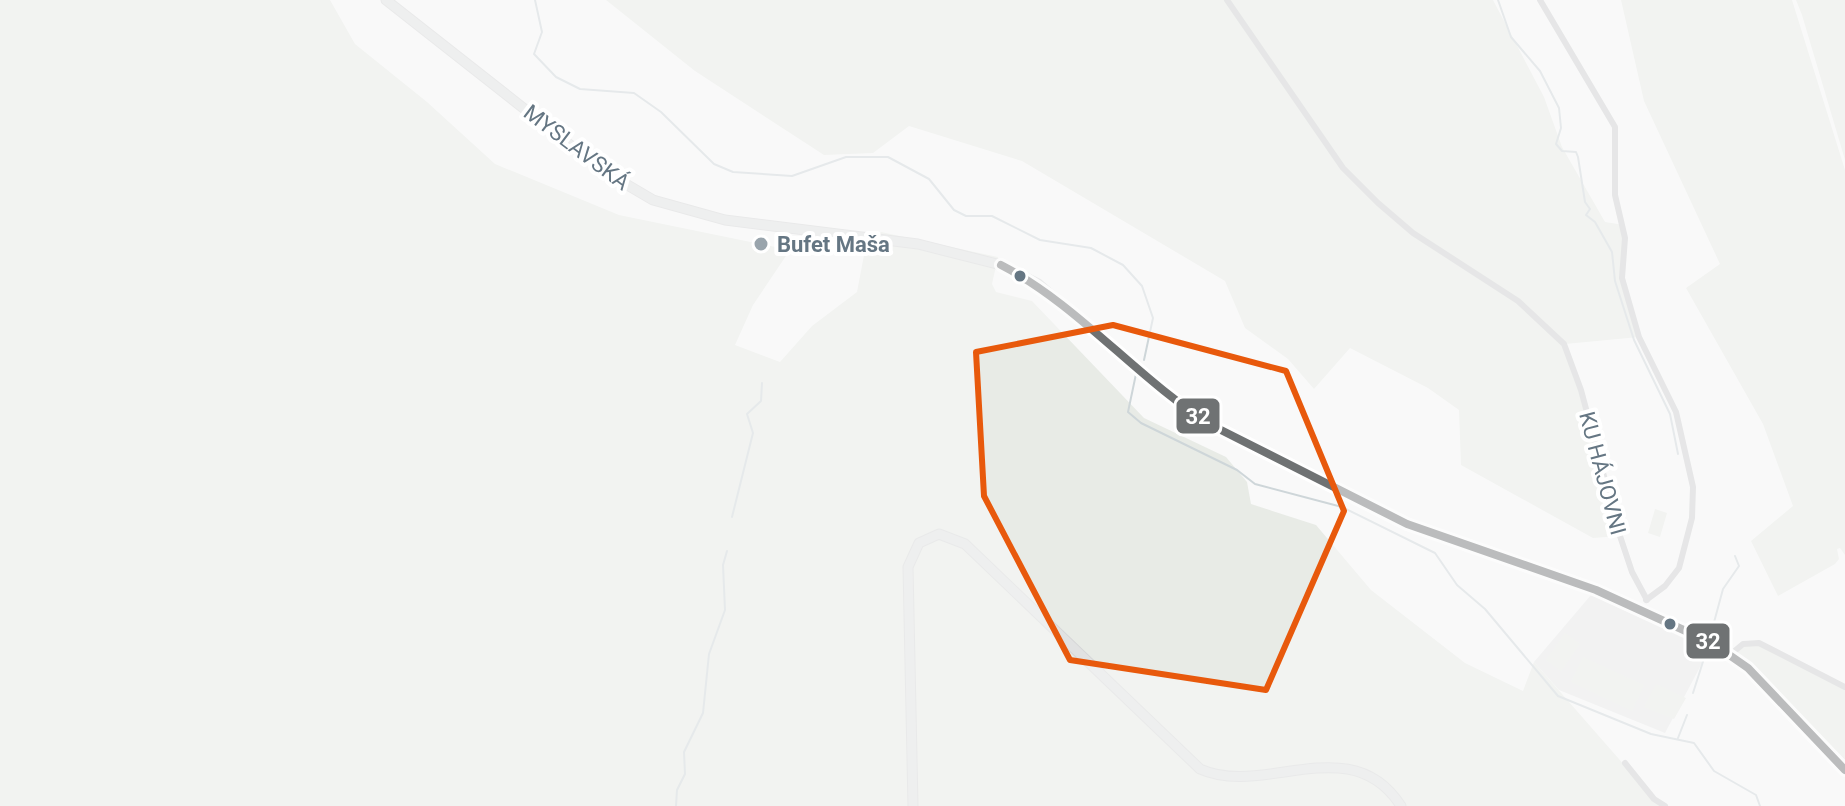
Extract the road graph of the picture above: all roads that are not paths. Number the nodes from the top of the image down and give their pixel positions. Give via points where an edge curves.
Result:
1 (386, 0) edge
2 (1227, 0) edge
3 (1540, 0) edge
4 (1647, 600) junction
5 (1641, 610) junction
6 (1731, 654) junction
7 (1845, 687) edge
8 (1625, 763) dead end
9 (1845, 770) edge
10 (913, 806) edge
11 (1401, 806) edge
12 (1665, 806) edge

1 - 5 street, MYSLAVSKÁ via 602,170 643,195 706,217 895,239 1018,271 1213,426 1407,524
2 - 4 street, KU HÁJOVNI via 1343,168 1413,233 1518,301 1564,344 1620,536
3 - 4 street via 1615,127 1615,194 1625,238 1622,278 1639,337 1676,412 1693,487 1692,518 1679,568
4 - 5 street
5 - 6 street, MYSLAVSKÁ
6 - 7 street via 1743,644 1759,643
6 - 9 street, MYSLAVSKÁ
8 - 12 street
10 - 11 street via 908,567 919,543 939,534 965,544 1200,769 1224,777 1342,768 1377,780

